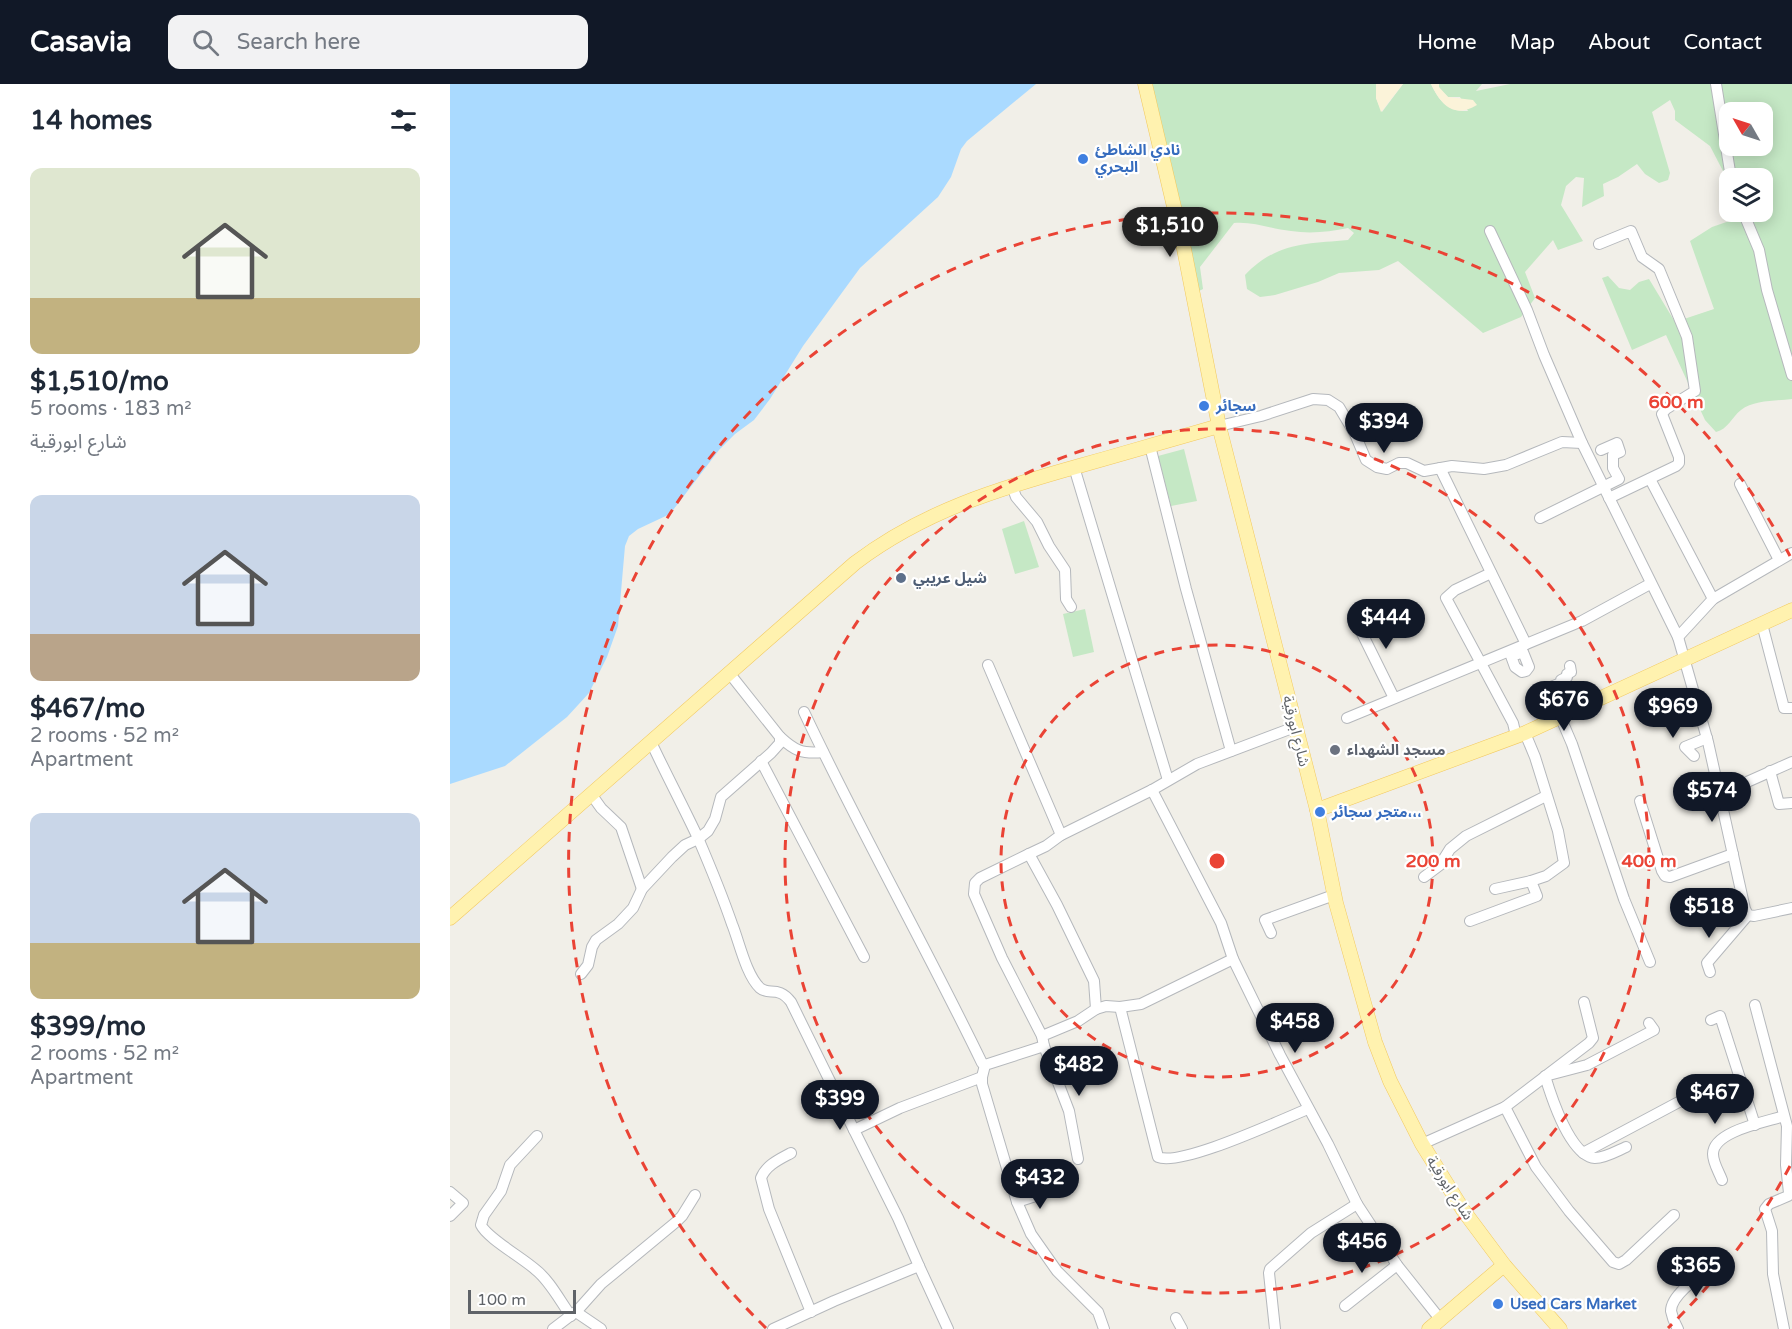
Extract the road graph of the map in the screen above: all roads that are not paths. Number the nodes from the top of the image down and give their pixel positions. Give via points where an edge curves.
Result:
1 (1145, 84) edge
2 (1716, 84) edge
3 (1729, 168) edge
4 (1747, 222) edge
5 (1490, 231) dead end
6 (1599, 244) dead end
7 (1792, 375) edge
8 (1219, 426) junction
9 (1582, 443) junction
10 (1150, 446) junction
11 (1601, 450) dead end
12 (1074, 467) junction
13 (1440, 468) junction
14 (1650, 479) junction
15 (1740, 484) dead end
16 (1012, 486) junction
17 (1603, 487) junction
18 (1609, 498) junction
19 (1540, 518) dead end
20 (1792, 553) edge
21 (1779, 560) junction
22 (1491, 573) junction
23 (1650, 584) junction
24 (1713, 599) junction
25 (1071, 607) dead end
26 (1792, 610) edge
27 (1353, 615) dead end
28 (1762, 624) junction
29 (1678, 637) junction
30 (1526, 644) junction
31 (1686, 660) junction
32 (1480, 662) junction
33 (988, 665) dead end
34 (1569, 666) dead end
35 (730, 674) junction
36 (1394, 698) junction
37 (1792, 708) edge
38 (804, 712) dead end
39 (1560, 717) junction
40 (1347, 718) dead end
41 (1295, 727) junction
42 (1521, 734) junction
43 (780, 736) junction
44 (1707, 738) junction
45 (651, 742) junction
46 (1232, 751) junction
47 (823, 752) junction
48 (1694, 756) dead end
49 (761, 761) junction
50 (1792, 762) edge
51 (1770, 771) junction
52 (1168, 780) junction
53 (1152, 790) junction
54 (591, 794) junction
55 (1720, 794) junction
56 (1546, 796) junction
57 (1640, 801) dead end
58 (1792, 803) edge
59 (1317, 810) junction
60 (1061, 835) junction
61 (698, 839) junction
62 (1029, 854) junction
63 (1733, 854) junction
64 (1424, 877) dead end
65 (1531, 881) junction
66 (642, 889) junction
67 (1495, 889) dead end
68 (1741, 894) junction
69 (1334, 895) junction
70 (1792, 908) edge
71 (1705, 911) dead end
72 (1748, 915) junction
73 (450, 918) edge
74 (1470, 921) dead end
75 (1270, 933) dead end
76 (864, 957) dead end
77 (1233, 959) junction
78 (1650, 962) dead end
79 (1710, 972) dead end
80 (581, 974) dead end
81 (1584, 1002) dead end
82 (1755, 1005) dead end
83 (1120, 1007) junction
84 (1096, 1009) junction
85 (1711, 1020) dead end
86 (1649, 1023) dead end
87 (1043, 1041) junction
88 (985, 1065) junction
89 (1545, 1076) junction
90 (982, 1077) junction
91 (1690, 1095) dead end
92 (1505, 1107) junction
93 (1308, 1109) junction
94 (1784, 1116) junction
95 (1755, 1125) junction
96 (854, 1130) junction
97 (537, 1137) dead end
98 (1422, 1144) junction
99 (1626, 1147) dead end
100 (791, 1153) dead end
101 (1583, 1153) junction
102 (1078, 1159) dead end
103 (1722, 1180) dead end
104 (1054, 1190) dead end
105 (450, 1192) edge
106 (695, 1195) dead end
107 (1017, 1202) junction
108 (1357, 1204) junction
109 (1674, 1215) dead end
110 (450, 1216) edge
111 (1397, 1265) junction
112 (1504, 1265) junction
113 (919, 1266) junction
114 (1722, 1273) dead end
115 (1346, 1306) dead end
116 (811, 1312) junction
117 (573, 1314) junction
118 (1176, 1317) dead end
119 (1440, 1319) junction
120 (553, 1329) edge
121 (601, 1329) edge
122 (773, 1329) edge
123 (948, 1329) edge
124 (1104, 1329) edge
125 (1182, 1329) edge
126 (1275, 1329) edge
127 (1429, 1329) edge
128 (1560, 1329) edge
129 (1678, 1329) edge
130 (1784, 1329) edge

1 - 8 main road, شارع ابورقية via 1184,249
2 - 3 street
4 - 7 street via 1759,250
5 - 9 street
6 - 14 street via 1631,231 1642,257 1659,269 1688,337 1695,391 1662,414 1679,463
8 - 10 main road
8 - 13 street via 1313,399 1328,400 1339,407 1366,460 1377,467 1387,469 1407,463 1424,471
8 - 41 main road, شارع ابورقية
9 - 13 street via 1562,442 1513,463 1484,469
9 - 17 street
10 - 12 main road
10 - 46 street
11 - 17 street via 1617,443 1620,452 1613,455 1619,479
12 - 16 main road
12 - 52 street
13 - 22 street
14 - 18 street
14 - 24 street
15 - 21 street
16 - 25 street via 1065,570 1066,599
16 - 35 main road via 937,512 877,546
17 - 18 street
17 - 19 street
18 - 23 street
20 - 21 street
21 - 24 street
22 - 30 street
22 - 32 street via 1446,598
23 - 29 street
23 - 30 street via 1582,621
24 - 29 street
26 - 28 main road
27 - 36 street
28 - 31 main road
28 - 37 street via 1784,708
29 - 31 street
30 - 32 street
31 - 39 main road
31 - 44 street
32 - 36 street
32 - 42 street
33 - 60 street
34 - 39 street via 1571,672 1567,677 1548,688
35 - 43 street
35 - 45 main road
36 - 40 street
38 - 47 street
39 - 42 main road
39 - 78 street
41 - 46 street
41 - 59 main road, شارع ابورقية
42 - 56 street via 1535,757
42 - 59 main road
43 - 47 street via 792,748
43 - 49 street via 775,749
44 - 48 street via 1685,747
44 - 55 street
45 - 54 main road
45 - 61 street
46 - 52 street
47 - 88 street
49 - 61 street via 722,797 715,819
49 - 76 street
50 - 51 street
51 - 55 street
51 - 58 street via 1779,804
52 - 53 street
53 - 60 street
53 - 77 street via 1221,923
54 - 66 street via 621,827
54 - 73 main road
55 - 63 street
56 - 64 street via 1466,836
56 - 65 street via 1564,863
57 - 63 street via 1665,876
59 - 69 main road, شارع ابورقية
60 - 62 street
61 - 66 street via 685,845
61 - 96 street via 746,964 759,987 778,991 791,1002
62 - 84 street via 1094,981
62 - 87 street via 980,878 974,894
63 - 68 street
65 - 67 street
65 - 74 street via 1537,896
66 - 80 street via 633,909 596,940
68 - 71 street
68 - 72 street
69 - 75 street via 1265,920
69 - 98 main road, شارع ابورقية via 1374,1042
70 - 72 street
72 - 79 street via 1707,963
77 - 83 street via 1141,1004
77 - 93 street
81 - 89 street via 1593,1038
82 - 94 street
83 - 84 street
83 - 93 street via 1158,1157 1174,1159
84 - 87 street
85 - 95 street via 1720,1016
86 - 89 street via 1654,1030 1587,1065
87 - 88 street
87 - 102 street via 1069,1111
88 - 90 street
89 - 92 street
89 - 101 street via 1554,1103
90 - 96 street
90 - 107 street
91 - 101 street
92 - 98 street
92 - 109 street via 1536,1167 1613,1262 1626,1260
93 - 108 street
94 - 95 street
94 - 130 street via 1789,1193 1765,1209 1772,1231 1773,1274
95 - 103 street via 1725,1135 1714,1145 1714,1161
96 - 113 street
97 - 117 street via 510,1165 501,1191 481,1225 485,1233 539,1272
98 - 112 main road, شارع ابورقية via 1463,1210
99 - 101 street via 1594,1158
100 - 116 street via 772,1164 761,1178 769,1209
104 - 107 street
105 - 110 street via 463,1203
106 - 117 street via 682,1216 601,1284
107 - 124 street via 1041,1251 1098,1312
108 - 111 street
108 - 126 street via 1311,1233 1270,1269
111 - 115 street
111 - 119 street
112 - 119 main road
112 - 128 main road, شارع ابورقية
113 - 116 street
113 - 123 street
114 - 129 street via 1695,1279 1673,1303 1671,1311
116 - 122 street
117 - 120 street
117 - 121 street
118 - 125 street
119 - 127 main road

